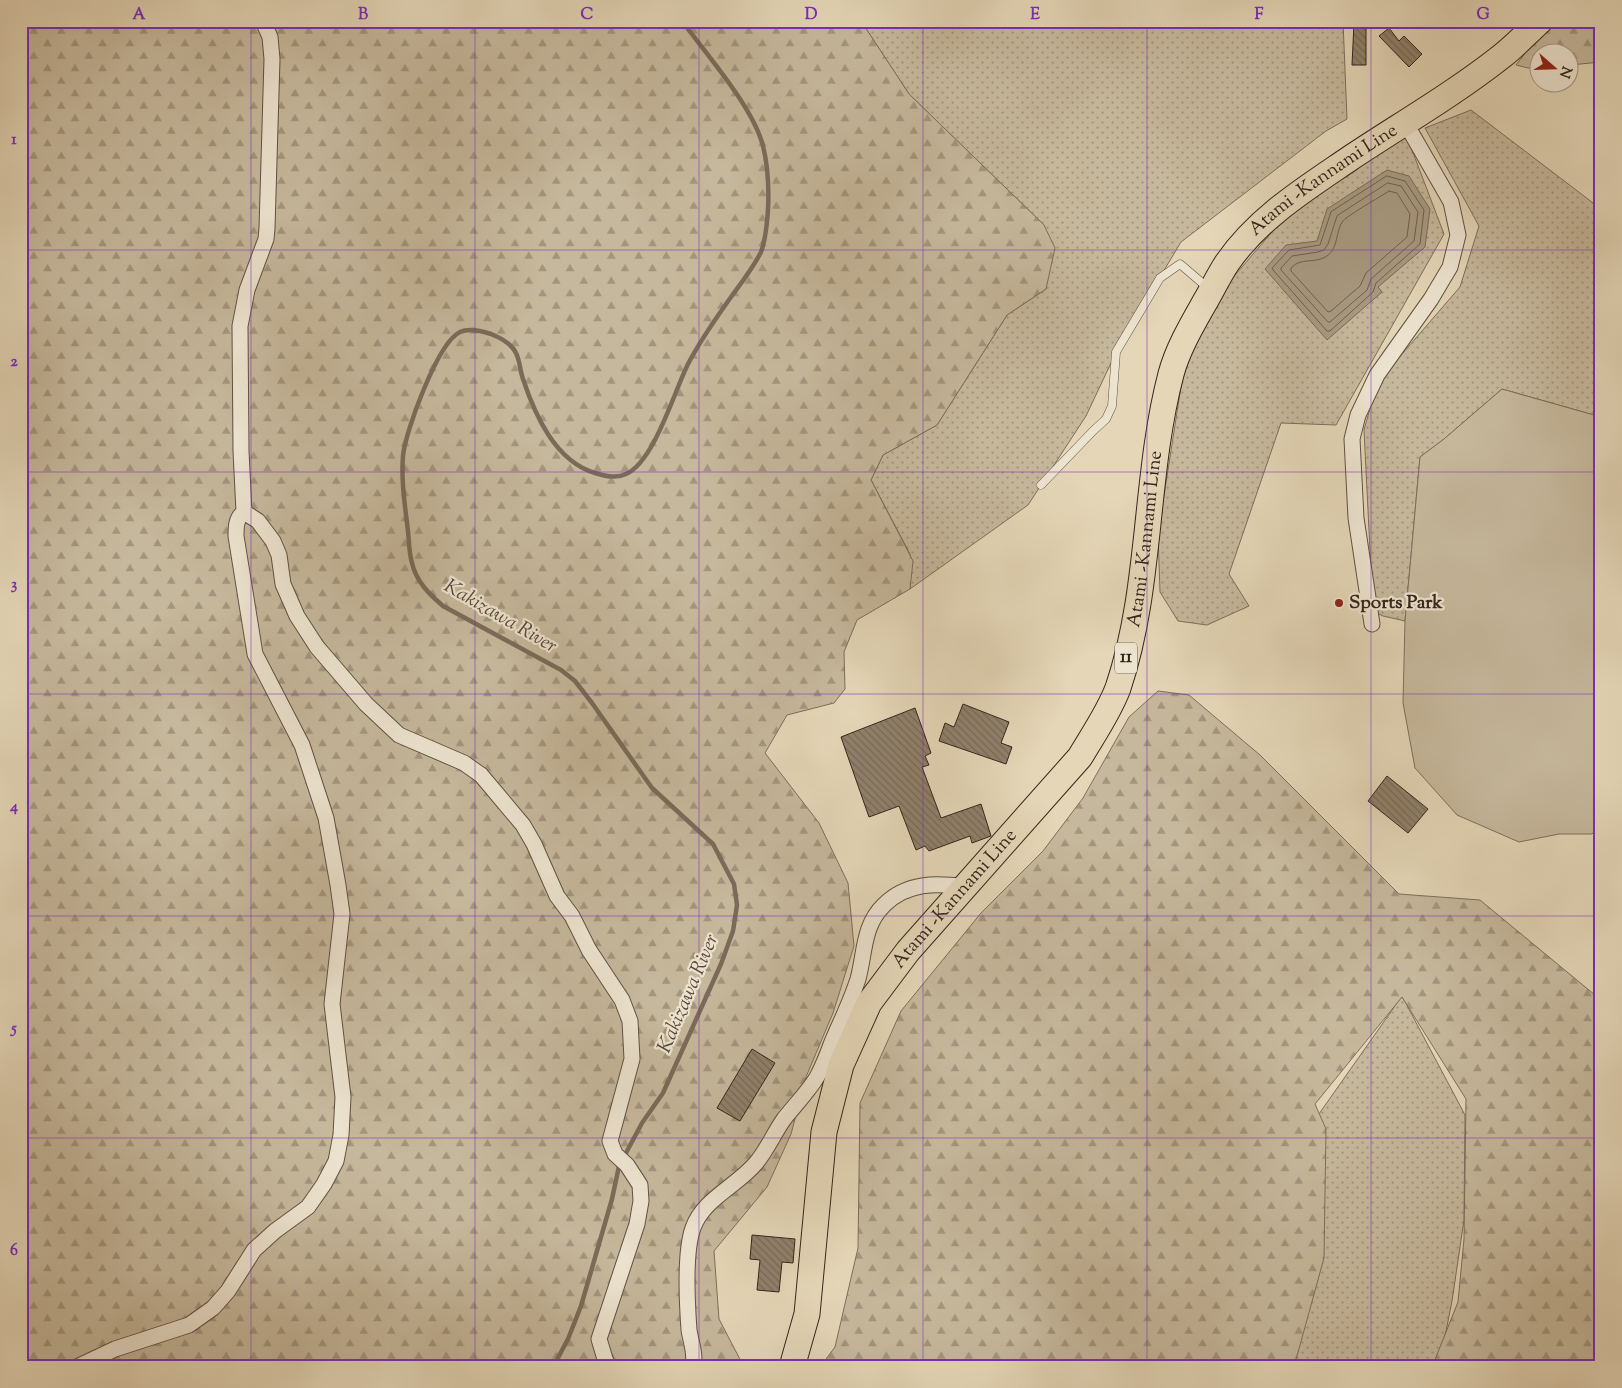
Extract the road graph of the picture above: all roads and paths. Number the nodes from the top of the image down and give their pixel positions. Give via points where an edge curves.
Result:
1 (263, 21) edge
2 (1540, 21) edge
3 (1405, 122) junction
4 (1211, 291) junction
5 (1041, 485) dead end
6 (244, 512) junction
7 (1372, 624) dead end
8 (966, 887) junction
9 (77, 1367) edge
10 (610, 1367) edge
11 (693, 1367) edge
12 (792, 1367) edge

1 - 6 street via 270,37 272,59 267,228 247,290 240,326
2 - 3 main road, Atami -Kannami Line / 11 via 1503,55
3 - 4 main road, Atami -Kannami Line / 11 via 1286,202 1260,225 1228,263
3 - 7 street via 1451,202 1458,234 1450,267 1432,299 1376,375 1358,415 1352,439 1356,518
4 - 5 lane via 1180,264 1160,278 1116,352 1112,406 1106,419
4 - 8 main road, Atami -Kannami Line / 11 via 1186,336 1171,373 1160,430 1132,638 1117,690 1080,757
6 - 9 street via 238,522 236,536 255,654 302,745 326,818 338,885 342,914 332,1004 344,1098 336,1161 308,1207 259,1245 213,1308 189,1325 115,1349
6 - 10 street via 258,521 274,541 283,584 297,616 317,647 366,704 399,735 464,763 481,775 523,825 557,896 622,1000 630,1021 632,1059 610,1142 615,1154 640,1185 641,1201 637,1224 599,1339
8 - 11 street via 940,884 917,887 896,895 883,906 870,925 850,1002 817,1077 783,1120 755,1164 702,1211 688,1245 688,1307 695,1359
8 - 12 main road, Atami -Kannami Line / 11 via 908,951 869,1003 841,1065 824,1132 807,1314

